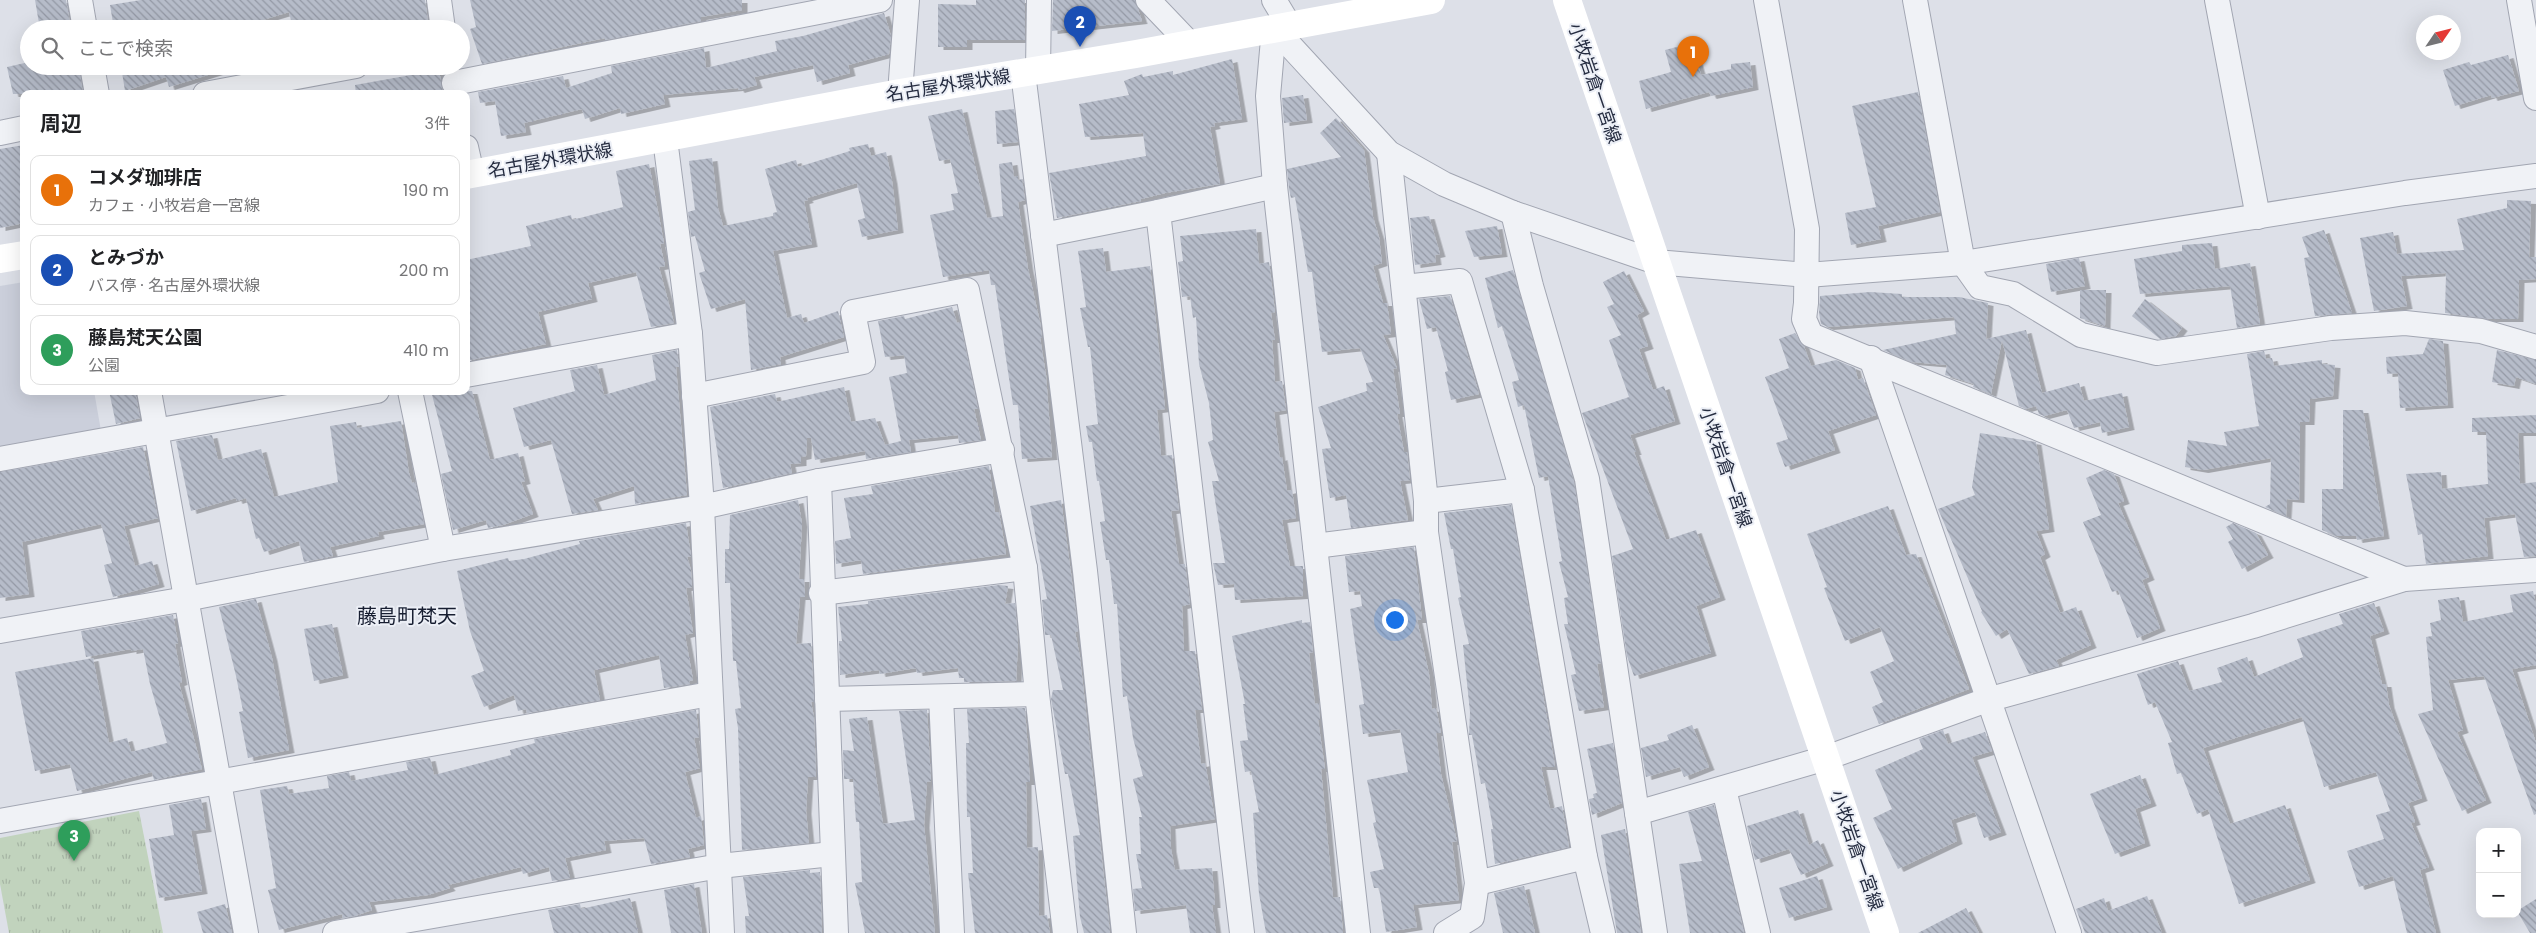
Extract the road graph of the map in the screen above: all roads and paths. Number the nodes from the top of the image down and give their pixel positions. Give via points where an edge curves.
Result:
1 (80, 0) edge
2 (439, 0) edge
3 (880, 0) edge
4 (907, 0) edge
5 (1039, 0) edge
6 (1148, 0) edge
7 (1274, 0) edge
8 (1432, 0) edge
9 (1567, 0) edge
10 (1766, 0) edge
11 (1915, 0) edge
12 (2217, 0) edge
13 (2519, 0) edge
14 (84, 20) edge
15 (442, 20) edge
16 (1281, 26) junction
17 (1190, 44) junction
18 (1030, 72) junction
19 (94, 75) edge
20 (307, 75) edge
21 (453, 81) edge
22 (96, 90) edge
23 (227, 90) edge
24 (900, 93) junction
25 (2536, 98) edge
26 (20, 129) edge
27 (0, 133) edge
28 (665, 139) junction
29 (1389, 154) junction
30 (470, 174) edge
31 (2536, 176) edge
32 (1276, 186) junction
33 (1158, 212) junction
34 (1513, 213) junction
35 (2258, 217) junction
36 (1043, 235) junction
37 (20, 256) edge
38 (0, 259) edge
39 (1656, 262) junction
40 (1963, 263) junction
41 (1807, 275) junction
42 (1404, 287) junction
43 (690, 334) junction
44 (2536, 347) edge
45 (1871, 358) junction
46 (470, 374) edge
47 (150, 395) edge
48 (354, 395) edge
49 (411, 395) edge
50 (694, 396) junction
51 (155, 430) junction
52 (1002, 450) junction
53 (0, 459) edge
54 (819, 481) junction
55 (1522, 490) junction
56 (1426, 501) junction
57 (702, 507) junction
58 (1426, 532) junction
59 (1315, 546) junction
60 (443, 549) junction
61 (1025, 568) junction
62 (2536, 570) edge
63 (2404, 579) junction
64 (821, 593) junction
65 (186, 599) junction
66 (0, 632) edge
67 (710, 694) junction
68 (1037, 694) junction
69 (941, 696) junction
70 (827, 699) junction
71 (1988, 700) junction
72 (1826, 758) junction
73 (220, 782) junction
74 (1724, 789) junction
75 (1637, 813) junction
76 (0, 821) edge
77 (832, 854) junction
78 (1586, 857) junction
79 (720, 866) junction
80 (1477, 883) junction
81 (246, 933) edge
82 (335, 933) edge
83 (722, 933) edge
84 (836, 933) edge
85 (952, 933) edge
86 (1065, 933) edge
87 (1124, 933) edge
88 (1242, 933) edge
89 (1358, 933) edge
90 (1446, 933) edge
91 (1603, 933) edge
92 (1655, 933) edge
93 (1758, 933) edge
94 (1885, 933) edge
95 (2070, 933) edge

1 - 14 street
2 - 15 street
3 - 21 street
4 - 24 street
5 - 18 street
6 - 17 street
7 - 16 street
8 - 16 main road, 名古屋外環状線
9 - 39 main road, 小牧岩倉一宮線
10 - 41 street via 1807,229
11 - 40 street
12 - 35 street
13 - 25 street
16 - 17 main road, 名古屋外環状線
16 - 29 street
16 - 32 street via 1268,96
17 - 18 main road, 名古屋外環状線
18 - 24 main road, 名古屋外環状線
18 - 36 street
19 - 22 street
20 - 23 street
24 - 28 main road, 名古屋外環状線
26 - 27 street
28 - 30 main road, 名古屋外環状線
28 - 43 street
29 - 34 street via 1444,184
29 - 42 street
31 - 35 street
32 - 33 street
32 - 59 street
33 - 36 street
33 - 88 street
34 - 39 street
34 - 75 street via 1587,479
35 - 40 street
36 - 87 street via 1085,571
37 - 38 main road
39 - 41 street
39 - 72 main road, 小牧岩倉一宮線
40 - 41 street
40 - 44 street via 1980,288 2014,294 2081,335 2157,353 2331,328 2405,322 2481,331
41 - 45 street via 1804,319 1811,335
42 - 55 street via 1460,281
42 - 56 street
43 - 46 street
43 - 50 street
45 - 63 street
45 - 71 street
47 - 51 street
48 - 51 street
49 - 60 street
50 - 52 street via 863,362 853,312 967,290
50 - 57 street
51 - 53 street
51 - 65 street
52 - 54 street
52 - 61 street
54 - 57 street
54 - 64 street
55 - 56 street
55 - 78 street
56 - 58 street
57 - 60 street
57 - 67 street
58 - 59 street
58 - 80 street
59 - 89 street
60 - 65 street
61 - 64 street
61 - 68 street
62 - 63 street
63 - 71 street via 2253,626
64 - 70 street
65 - 66 street
65 - 73 street
67 - 73 street
67 - 79 street
68 - 69 street
68 - 86 street
69 - 70 street
69 - 85 street
70 - 77 street
71 - 72 street
71 - 95 street
72 - 74 street
72 - 94 main road, 小牧岩倉一宮線
73 - 76 street
73 - 81 street
74 - 75 street
74 - 93 street
75 - 92 street
77 - 79 street
77 - 84 street
78 - 80 street
78 - 91 street
79 - 82 street
79 - 83 street
80 - 90 street via 1472,917

